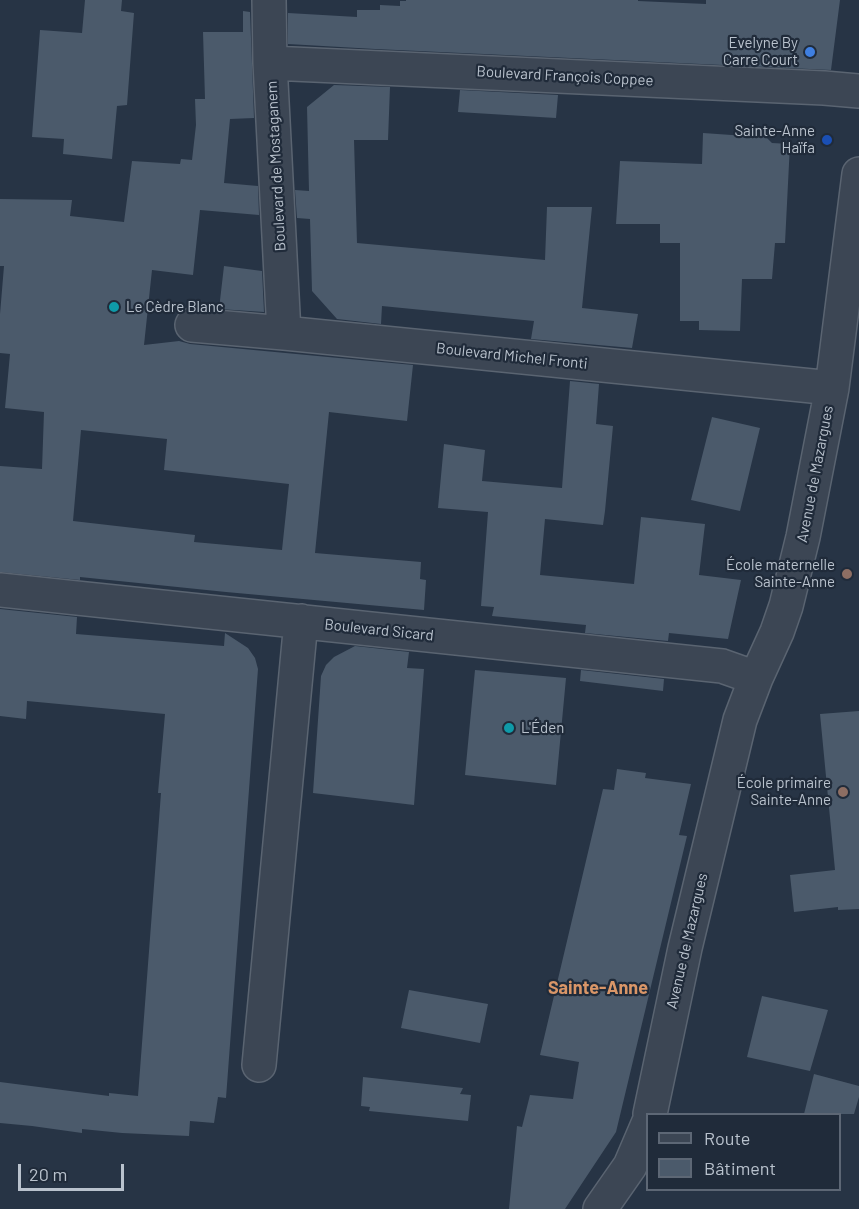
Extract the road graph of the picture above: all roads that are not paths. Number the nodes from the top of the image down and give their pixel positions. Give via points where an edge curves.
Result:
1 (269, 0) edge
2 (270, 63) junction
3 (859, 91) edge
4 (859, 174) edge
5 (192, 325) dead end
6 (284, 333) junction
7 (832, 388) junction
8 (0, 590) edge
9 (301, 621) junction
10 (756, 678) junction
11 (260, 1065) dead end
12 (650, 1113) edge
13 (646, 1129) edge
14 (600, 1209) edge

1 - 2 street, Boulevard de Mostaganem
2 - 3 street, Boulevard François Coppee
2 - 6 street, Boulevard de Mostaganem
4 - 7 street, Avenue de Mazargues
5 - 6 street, Boulevard Michel Fronti
6 - 7 street, Boulevard Michel Fronti
7 - 10 street, Avenue de Mazargues via 786,606
8 - 9 street, Boulevard Sicard
9 - 10 street, Boulevard Sicard via 722,666
9 - 11 street
10 - 12 street, Avenue de Mazargues via 740,720
13 - 14 street via 630,1166

